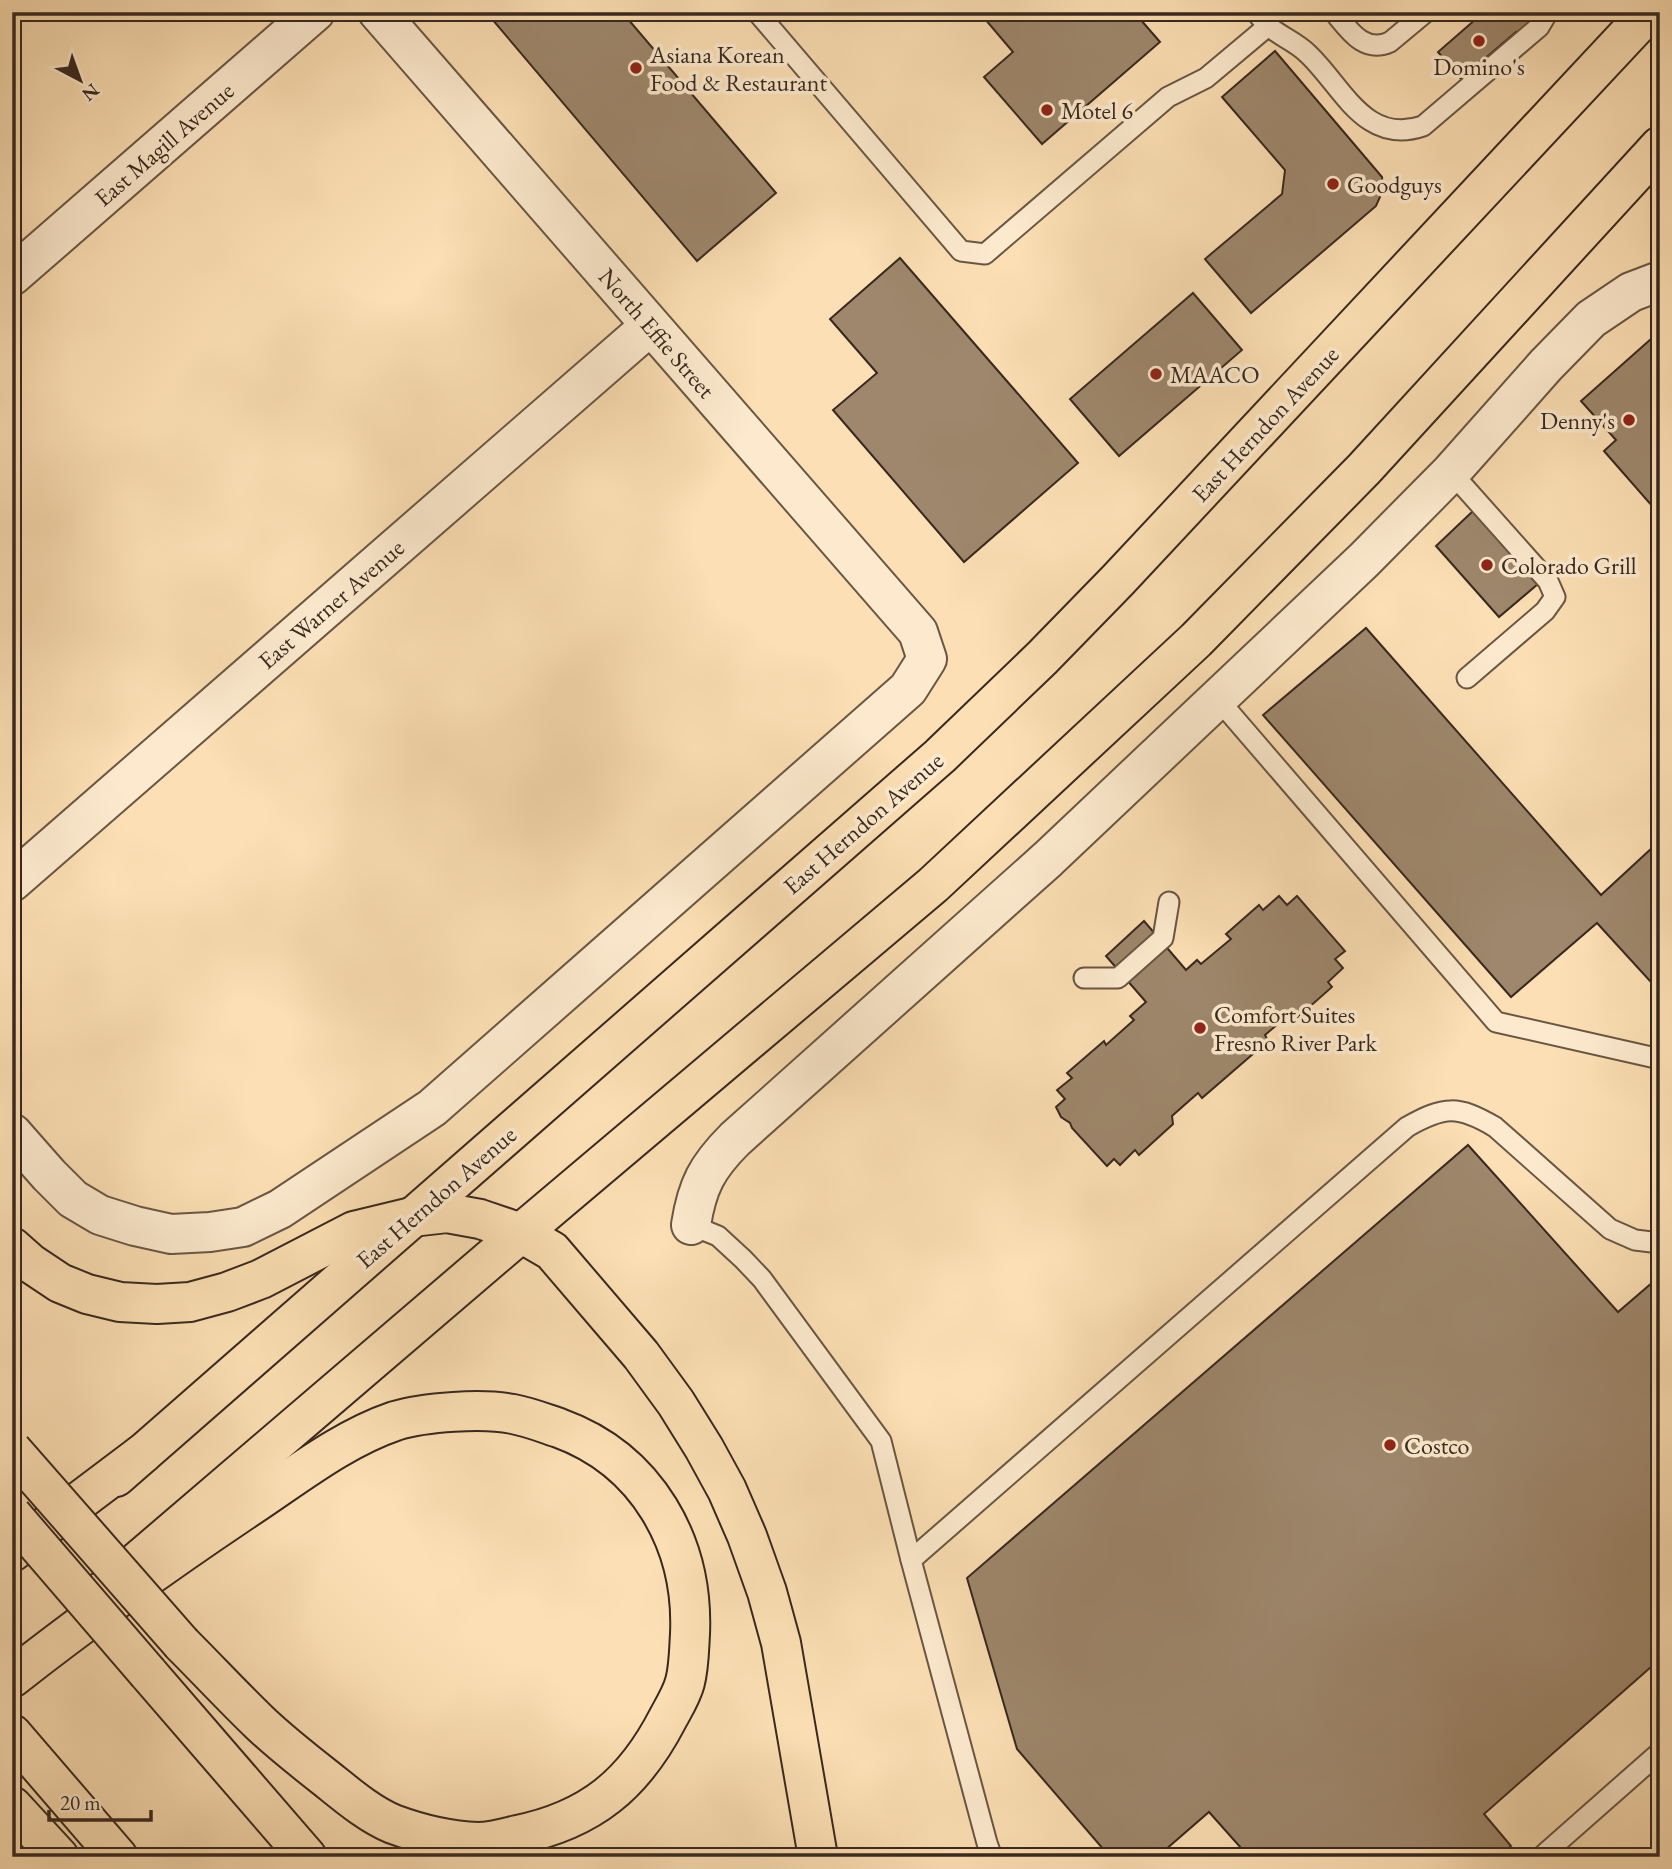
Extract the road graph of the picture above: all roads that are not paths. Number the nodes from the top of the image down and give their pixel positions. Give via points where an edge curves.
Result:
1 (315, 12) edge
2 (377, 12) edge
3 (757, 12) edge
4 (1334, 12) edge
5 (1426, 12) edge
6 (1548, 12) edge
7 (1649, 12) edge
8 (1262, 19) edge
9 (1660, 146) edge
10 (12, 276) edge
11 (1660, 281) edge
12 (650, 326) junction
13 (1451, 472) junction
14 (1467, 678) dead end
15 (1217, 698) junction
16 (12, 882) edge
17 (1169, 902) dead end
18 (1084, 978) dead end
19 (1660, 1059) edge
20 (12, 1133) edge
21 (412, 1217) junction
22 (691, 1225) joint
23 (521, 1233) junction
24 (1660, 1243) edge
25 (12, 1247) edge
26 (12, 1450) edge
27 (142, 1454) junction
28 (12, 1515) edge
29 (12, 1552) edge
30 (911, 1560) junction
31 (12, 1567) edge
32 (12, 1669) edge
33 (12, 1678) edge
34 (12, 1734) edge
35 (1660, 1752) edge
36 (12, 1806) edge
37 (59, 1857) edge
38 (118, 1857) edge
39 (307, 1857) edge
40 (818, 1857) edge
41 (992, 1857) edge
42 (1541, 1857) edge

1 - 10 street, East Magill Avenue
2 - 12 street, North Effie Street
3 - 8 lane via 961,251 985,254 1168,97 1206,78
4 - 5 lane via 1357,39 1383,45
6 - 8 lane via 1529,36 1423,126 1410,130 1376,124 1354,110 1307,53
7 - 21 main road, East Herndon Avenue via 1042,658 940,756
9 - 23 main road via 1364,469 1196,640 933,886
11 - 13 street via 1630,292 1591,320
12 - 16 street, East Warner Avenue
12 - 20 street, North Effie Street via 918,632 927,659 908,689 432,1108 280,1209 243,1227 210,1232 171,1234 135,1226 100,1215 73,1199
13 - 14 lane via 1548,581 1555,597 1545,611
13 - 15 street
15 - 19 lane via 1496,1022
15 - 22 street via 1048,859 734,1139 705,1176
17 - 18 lane via 1163,938 1118,978
21 - 23 main road via 447,1213
21 - 25 main road via 354,1231 261,1279 179,1303 120,1302 88,1294 60,1283
21 - 27 main road, East Herndon Avenue
22 - 30 lane via 718,1236 762,1279 881,1441
23 - 32 main road
23 - 40 main road via 552,1251 641,1355 676,1403 727,1490 767,1592 781,1643
24 - 30 lane via 1635,1240 1610,1228 1495,1127 1476,1116 1454,1110 1430,1114 1407,1127
26 - 33 main road, bridge via 182,1644 261,1724 348,1796 389,1822 432,1836 482,1842 550,1827 584,1812 618,1787 658,1739 685,1681 691,1609 680,1552 670,1528 649,1493 616,1460 575,1434 514,1414 442,1414 395,1421 354,1438 180,1553
27 - 29 main road
27 - 31 main road, East Herndon Avenue
28 - 39 main road, bridge
30 - 41 lane
34 - 38 main road
35 - 42 lane
36 - 37 main road

